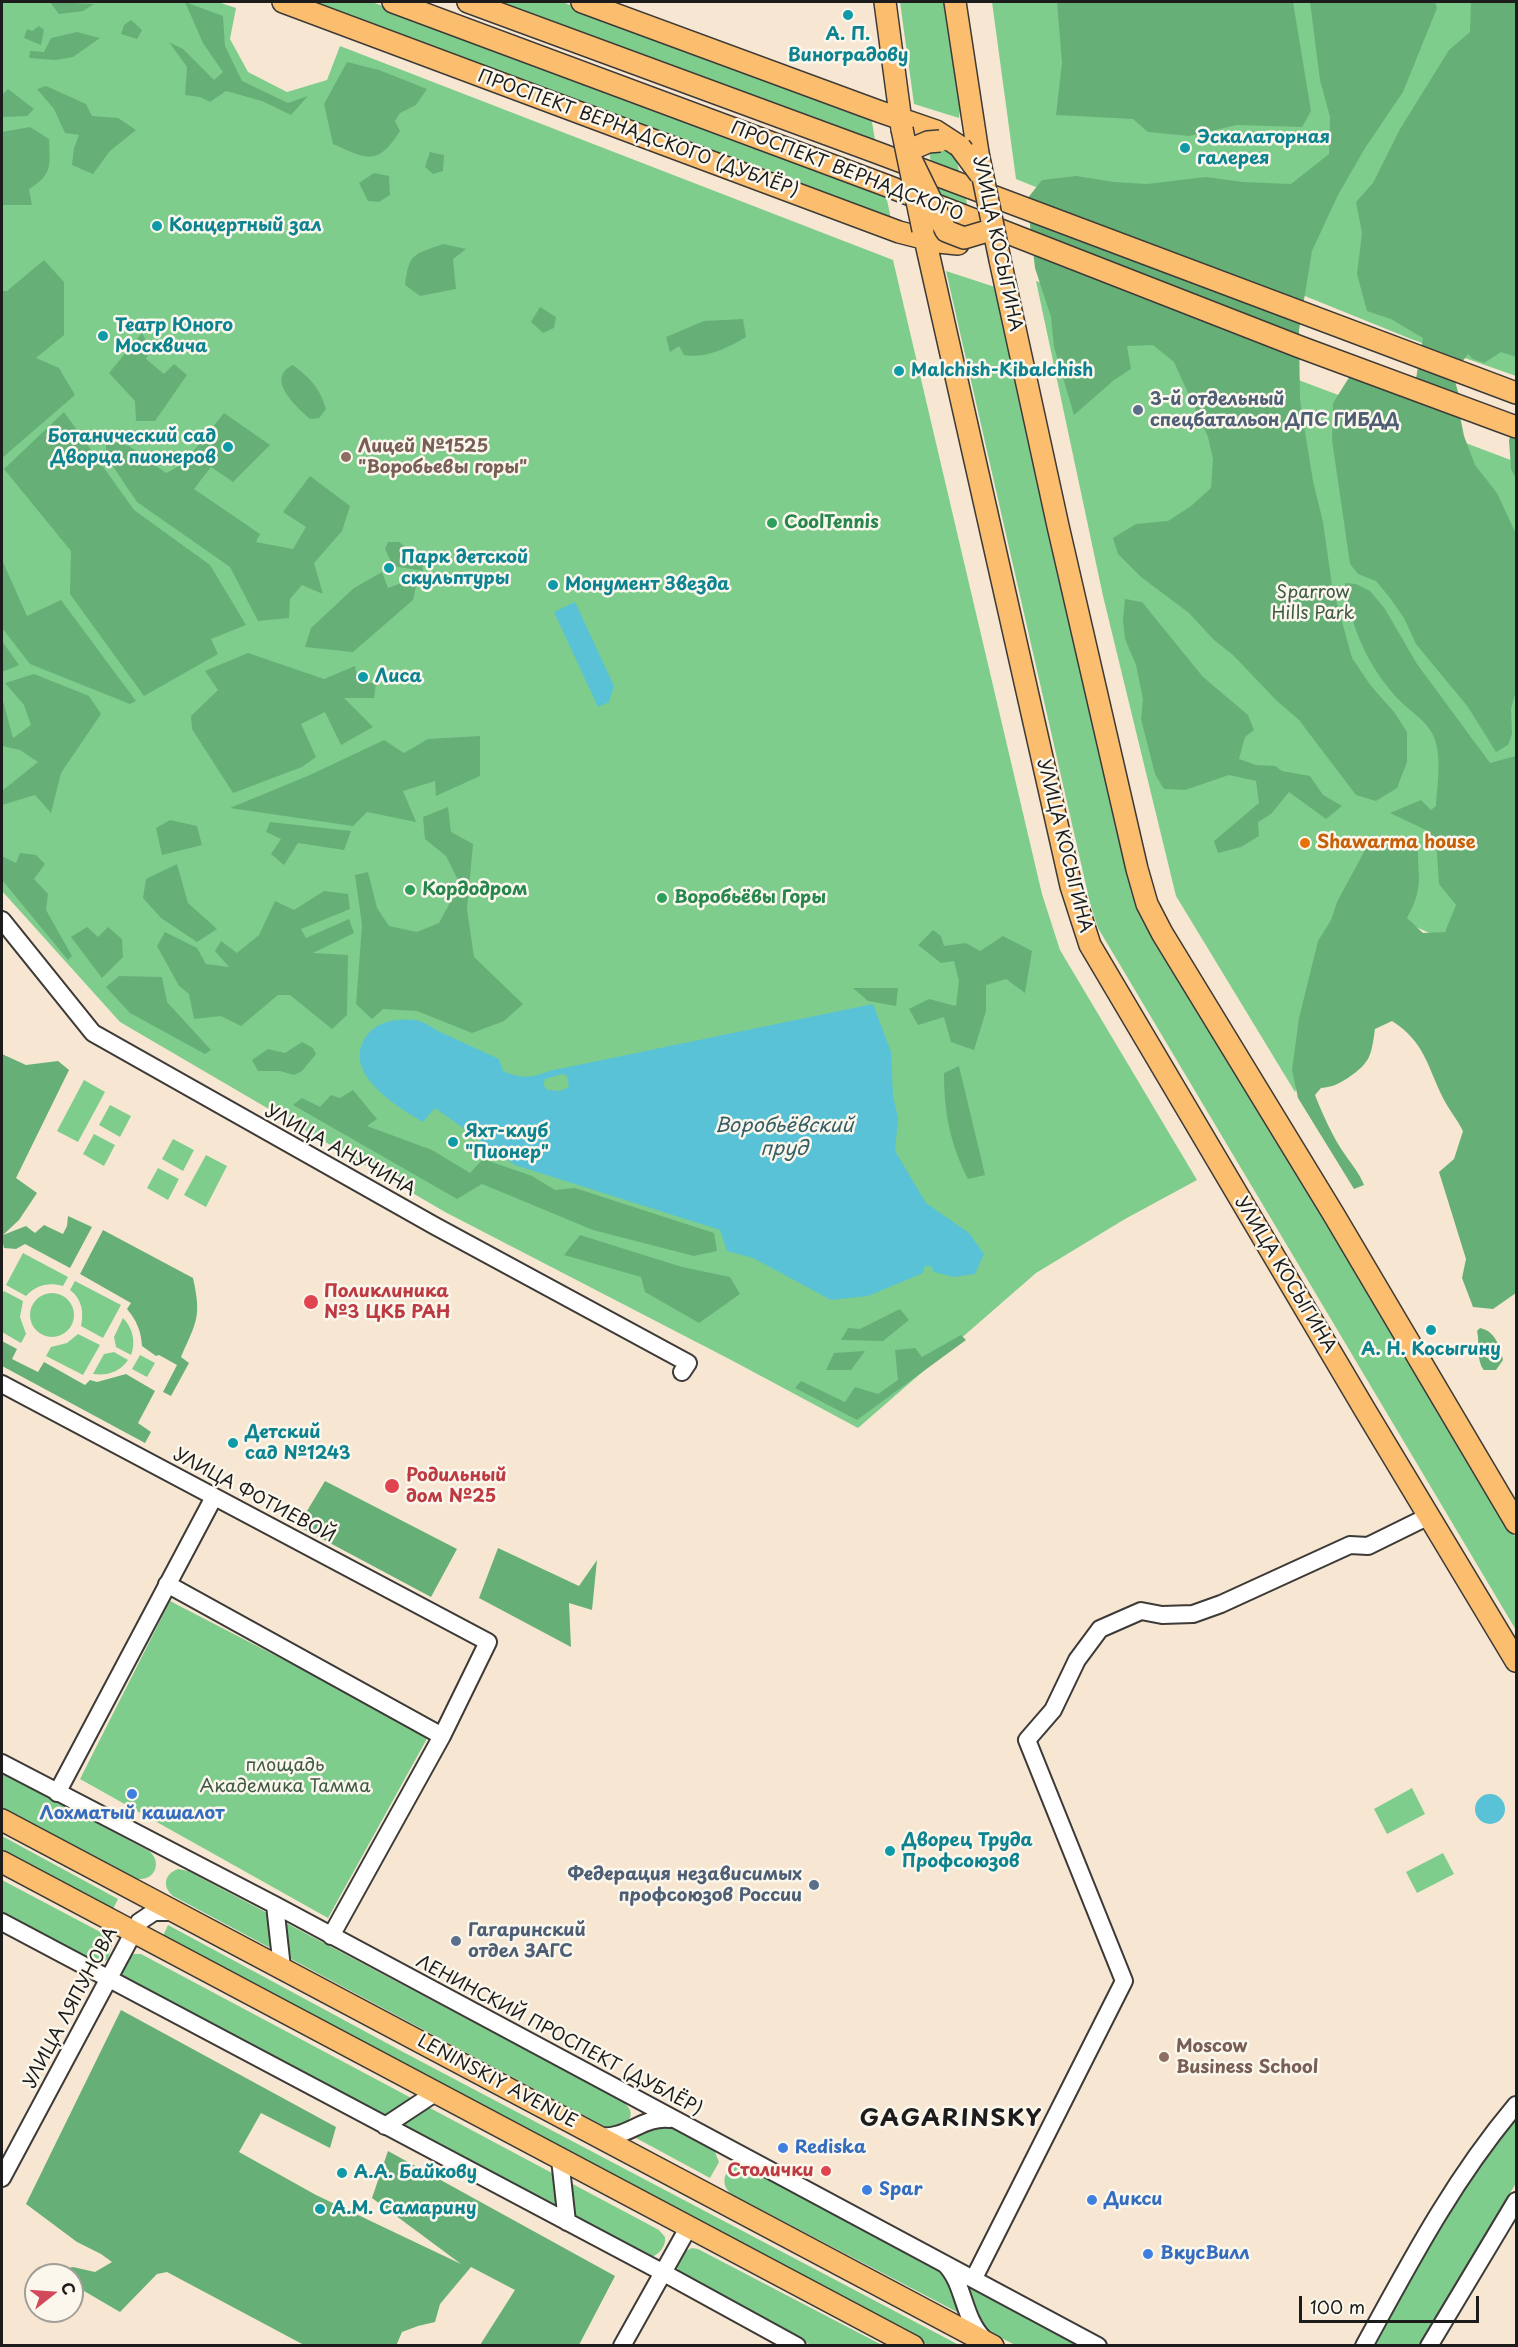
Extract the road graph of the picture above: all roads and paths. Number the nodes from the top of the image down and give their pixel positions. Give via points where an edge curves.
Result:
1 (283, 2) edge
2 (393, 2) edge
3 (468, 2) edge
4 (582, 2) edge
5 (885, 2) edge
6 (955, 2) edge
7 (902, 124) junction
8 (959, 146) junction
9 (907, 151) junction
10 (994, 229) junction
11 (924, 234) junction
12 (1516, 393) edge
13 (1516, 426) edge
14 (2, 920) edge
15 (682, 1372) dead end
16 (2, 1384) edge
17 (214, 1497) junction
18 (1429, 1516) junction
19 (1516, 1523) edge
20 (167, 1584) junction
21 (1516, 1661) edge
22 (442, 1736) junction
23 (2, 1763) edge
24 (57, 1793) junction
25 (2, 1820) edge
26 (2, 1862) edge
27 (274, 1905) junction
28 (174, 1912) junction
29 (2, 1922) edge
30 (134, 1932) junction
31 (331, 1936) junction
32 (282, 1968) junction
33 (108, 1979) junction
34 (435, 2093) junction
35 (1516, 2105) edge
36 (674, 2119) junction
37 (385, 2126) junction
38 (598, 2136) junction
39 (560, 2159) junction
40 (2, 2178) edge
41 (1516, 2201) edge
42 (567, 2222) junction
43 (688, 2228) junction
44 (943, 2262) junction
45 (662, 2272) junction
46 (974, 2278) junction
47 (991, 2344) edge
48 (622, 2346) edge
49 (796, 2346) edge
50 (914, 2346) edge
51 (1098, 2346) edge
52 (1364, 2346) edge
53 (1430, 2346) edge

1 - 11 main road, ПРОСПЕКТ ВЕРНАДСКОГО (ДУБЛЁР) via 866,219
2 - 13 main road, ПРОСПЕКТ ВЕРНАДСКОГО
3 - 12 main road, ПРОСПЕКТ ВЕРНАДСКОГО
4 - 7 main road
5 - 7 main road, УЛИЦА КОСЫГИНА
6 - 8 main road, УЛИЦА КОСЫГИНА
7 - 8 main road via 936,131
7 - 9 main road, УЛИЦА КОСЫГИНА, bridge
8 - 9 main road, bridge via 928,142
8 - 10 main road, УЛИЦА КОСЫГИНА, bridge via 984,180
9 - 10 main road, bridge via 946,231 964,238
9 - 11 main road, УЛИЦА КОСЫГИНА, bridge
10 - 11 main road, ПРОСПЕКТ ВЕРНАДСКОГО (ДУБЛЁР) via 981,239 958,244
10 - 19 main road, УЛИЦА КОСЫГИНА, bridge via 1058,526 1148,904
11 - 18 main road, УЛИЦА КОСЫГИНА via 1083,928 1098,960
14 - 15 street, УЛИЦА АНУЧИНА via 93,1033 688,1363
16 - 17 street, УЛИЦА ФОТИЕВОЙ
17 - 20 street
17 - 22 street, УЛИЦА ФОТИЕВОЙ via 488,1642
18 - 21 main road, УЛИЦА КОСЫГИНА
18 - 46 street via 1368,1546 1350,1545 1193,1614 1141,1611 1100,1629 1077,1660 1053,1710 1027,1740 1124,1981
20 - 22 street
20 - 24 street
22 - 31 street
23 - 24 street, ЛЕНИНСКИЙ ПРОСПЕКТ (ДУБЛЁР)
24 - 27 street, ЛЕНИНСКИЙ ПРОСПЕКТ (ДУБЛЁР)
25 - 28 main road, LENINSKIY AVENUE
26 - 30 main road
27 - 31 street, ЛЕНИНСКИЙ ПРОСПЕКТ (ДУБЛЁР)
27 - 32 street
28 - 30 street, УЛИЦА ЛЯПУНОВА via 145,1916
28 - 32 main road, LENINSKIY AVENUE
29 - 33 street
30 - 33 street, УЛИЦА ЛЯПУНОВА
30 - 34 main road
31 - 36 street, ЛЕНИНСКИЙ ПРОСПЕКТ (ДУБЛЁР)
32 - 38 main road, LENINSKIY AVENUE
33 - 37 street
33 - 40 street, УЛИЦА ЛЯПУНОВА
34 - 37 street
34 - 39 main road
35 - 52 street via 1448,2196
36 - 38 street via 653,2119 615,2136
36 - 44 street, ЛЕНИНСКИЙ ПРОСПЕКТ (ДУБЛЁР)
37 - 42 street
38 - 47 main road, LENINSKIY AVENUE
39 - 42 street
39 - 43 main road
41 - 53 street
42 - 45 street
43 - 45 street
43 - 50 main road
44 - 46 street, ЛЕНИНСКИЙ ПРОСПЕКТ (ДУБЛЁР)
44 - 47 street via 954,2277 974,2327
45 - 48 street
45 - 49 street
46 - 51 street, ЛЕНИНСКИЙ ПРОСПЕКТ (ДУБЛЁР)

